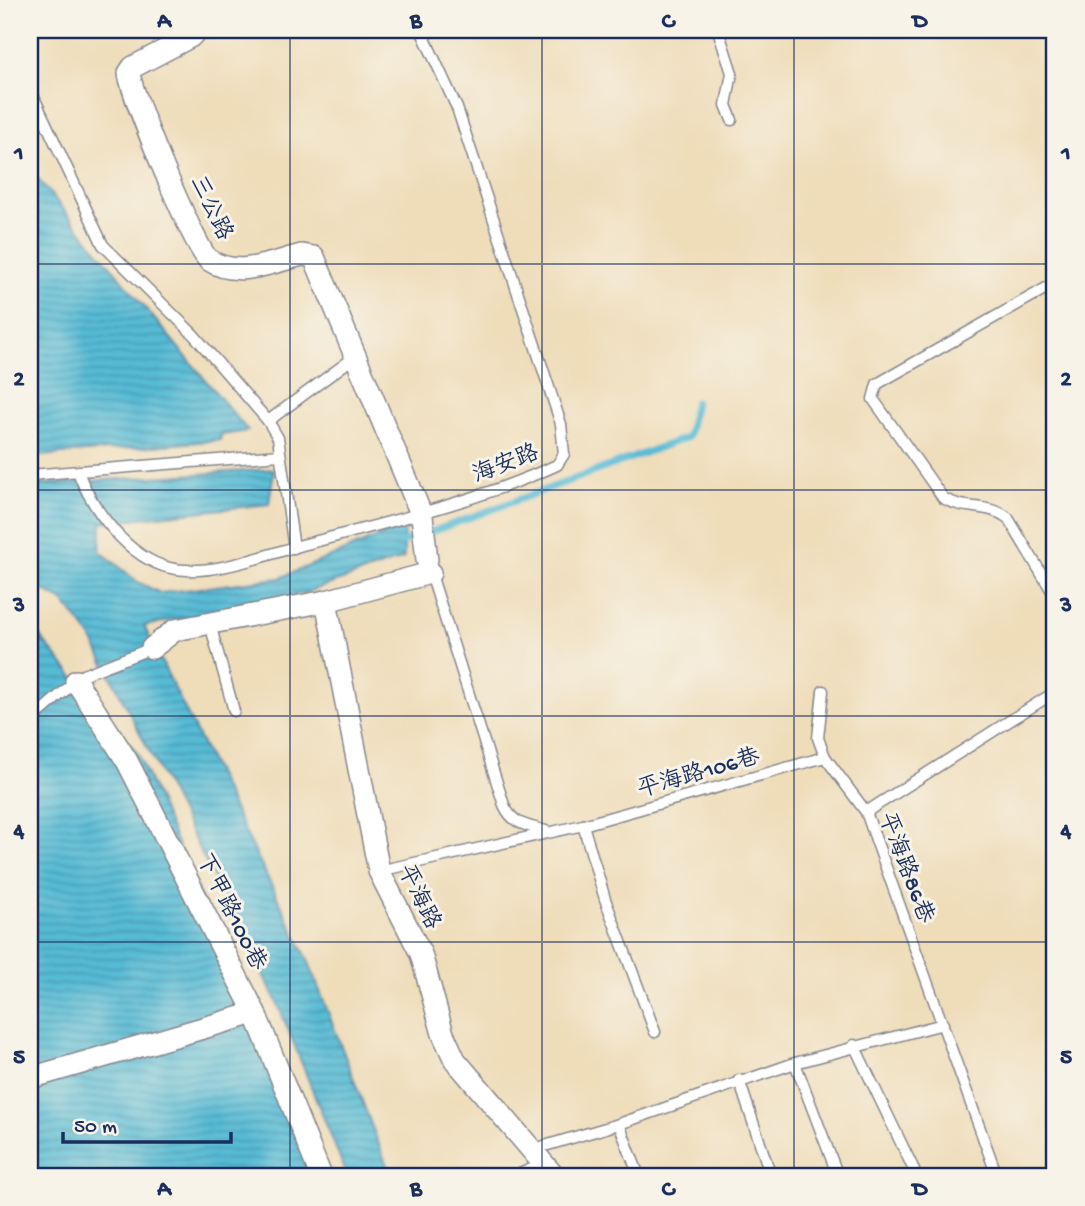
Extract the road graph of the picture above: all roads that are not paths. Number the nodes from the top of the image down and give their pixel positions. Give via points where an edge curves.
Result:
1 (198, 30) edge
2 (421, 30) edge
3 (718, 30) edge
4 (30, 89) edge
5 (732, 120) dead end
6 (1055, 283) edge
7 (356, 356) junction
8 (268, 421) junction
9 (280, 455) junction
10 (30, 475) edge
11 (79, 476) junction
12 (423, 521) junction
13 (293, 548) junction
14 (429, 566) junction
15 (1055, 596) edge
16 (326, 601) junction
17 (210, 624) junction
18 (152, 648) joint
19 (80, 678) junction
20 (823, 691) dead end
21 (1055, 692) edge
22 (234, 711) dead end
23 (30, 722) edge
24 (825, 757) junction
25 (866, 812) junction
26 (583, 825) junction
27 (548, 832) junction
28 (379, 871) junction
29 (255, 1013) junction
30 (943, 1024) junction
31 (654, 1032) dead end
32 (854, 1045) junction
33 (794, 1063) junction
34 (30, 1078) edge
35 (739, 1080) junction
36 (619, 1124) junction
37 (543, 1163) edge
38 (914, 1170) dead end
39 (321, 1176) edge
40 (515, 1176) edge
41 (639, 1176) edge
42 (771, 1176) edge
43 (838, 1176) edge
44 (997, 1176) edge

1 - 7 street, 三公路 via 129,73 193,236 210,261 233,270 302,255 314,257
2 - 12 lane, 海安路 via 457,108 564,437 564,454 558,465
3 - 5 lane via 732,73 726,105
4 - 8 lane via 103,245 193,334
6 - 15 lane via 877,384 873,398 943,498 953,505 998,510 1008,518
7 - 8 lane
7 - 12 street, 三公路
8 - 9 lane via 278,438
9 - 11 lane
9 - 13 lane
10 - 11 lane
11 - 13 lane, 海安路 via 113,529 146,559 171,569 236,564
12 - 13 lane, 海安路
12 - 14 street, 三公路
14 - 16 street
14 - 27 lane via 507,811 519,825
16 - 17 street
16 - 28 street, 平海路
17 - 18 street via 175,631
17 - 22 lane
18 - 19 lane
19 - 23 lane
19 - 29 street, 下甲路100巷
20 - 24 lane, 平海路86巷 via 818,738
21 - 25 lane
24 - 25 lane, 平海路86巷
24 - 26 lane, 平海路106巷
25 - 30 lane, 平海路86巷
26 - 27 lane, 平海路106巷
26 - 31 lane
27 - 28 lane, 平海路106巷
28 - 37 street, 平海路 via 421,954 454,1060
29 - 34 street
29 - 39 street, 下甲路100巷
30 - 32 lane
30 - 44 lane, 平海路86巷
32 - 33 lane
32 - 38 lane
33 - 35 lane
33 - 43 lane
35 - 36 lane
35 - 42 lane
36 - 37 lane
36 - 41 lane
37 - 40 lane

